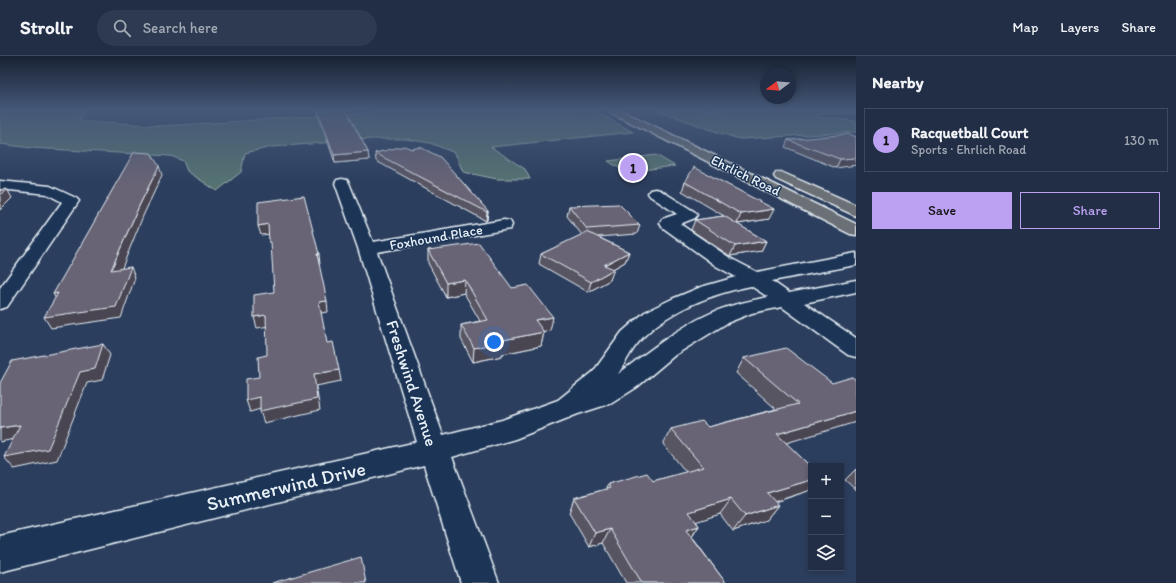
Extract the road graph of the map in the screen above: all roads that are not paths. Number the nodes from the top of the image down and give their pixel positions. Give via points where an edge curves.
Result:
1 (664, 135) edge
2 (692, 135) edge
3 (708, 142) dead end
4 (771, 172) dead end
5 (342, 183) dead end
6 (0, 185) edge
7 (656, 193) dead end
8 (856, 211) edge
9 (504, 225) dead end
10 (856, 230) edge
11 (367, 248) junction
12 (856, 259) edge
13 (755, 279) junction
14 (856, 286) edge
15 (785, 300) junction
16 (0, 303) edge
17 (856, 350) edge
18 (568, 407) junction
19 (434, 450) junction
20 (0, 554) edge
21 (480, 583) edge

1 - 10 main road, Ehrlich Road
2 - 3 main road, Ehrlich Road
4 - 8 main road, Ehrlich Road
5 - 11 street, Freshwind Avenue
6 - 16 street via 50,190 71,201
7 - 13 street via 689,215 668,223 723,262
9 - 11 street, Foxhound Place
11 - 19 street, Freshwind Avenue
12 - 13 street, Summerwind Drive
13 - 15 street
13 - 18 street, Summerwind Drive via 708,291 679,302 653,317 630,337 602,379
14 - 15 street, Summerwind Drive
15 - 17 street
15 - 18 street, Summerwind Drive via 747,308 719,318 667,349 603,396
18 - 19 street, Summerwind Drive via 505,431
19 - 20 street, Summerwind Drive
19 - 21 street, Freshwind Avenue

